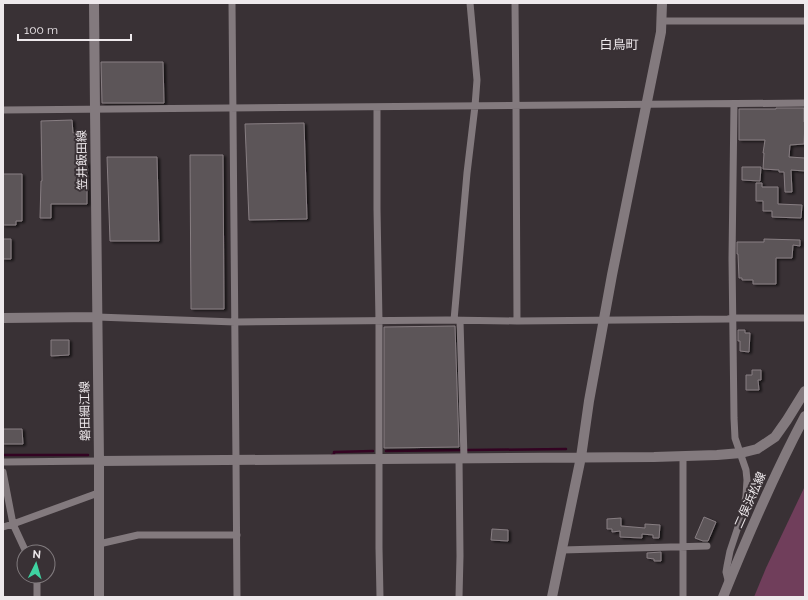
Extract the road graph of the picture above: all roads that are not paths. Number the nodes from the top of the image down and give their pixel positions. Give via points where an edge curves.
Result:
1 (94, 3) edge
2 (232, 3) edge
3 (470, 3) edge
4 (514, 3) edge
5 (662, 3) edge
6 (662, 21) junction
7 (805, 21) edge
8 (805, 103) edge
9 (646, 104) junction
10 (734, 104) junction
11 (475, 106) junction
12 (516, 106) junction
13 (377, 107) junction
14 (233, 108) junction
15 (95, 109) junction
16 (3, 110) edge
17 (97, 317) junction
18 (3, 318) edge
19 (733, 318) junction
20 (805, 318) edge
21 (457, 320) junction
22 (604, 320) junction
23 (380, 321) junction
24 (517, 321) junction
25 (235, 322) junction
26 (805, 391) edge
27 (805, 416) edge
28 (741, 453) junction
29 (462, 454) junction
30 (683, 456) junction
31 (581, 457) junction
32 (380, 459) junction
33 (99, 461) junction
34 (236, 461) junction
35 (3, 462) edge
36 (3, 472) edge
37 (98, 493) junction
38 (13, 524) junction
39 (3, 527) edge
40 (236, 535) junction
41 (22, 544) edge
42 (99, 544) junction
43 (707, 546) dead end
44 (683, 547) junction
45 (562, 550) junction
46 (37, 584) edge
47 (729, 584) junction
48 (37, 597) edge
49 (99, 597) edge
50 (236, 597) edge
51 (380, 597) edge
52 (459, 597) edge
53 (552, 597) edge
54 (683, 597) edge
55 (724, 597) edge

1 - 15 street, 笠井飯田線
2 - 14 street
3 - 11 street via 477,80
4 - 12 street
5 - 6 street
6 - 7 street
6 - 9 street
8 - 10 street
9 - 10 street
9 - 12 street
9 - 22 street
10 - 19 street
11 - 12 street
11 - 13 street
11 - 21 street via 467,173
12 - 24 street
13 - 14 street
13 - 23 street
14 - 15 street
14 - 25 street
15 - 16 street
15 - 17 street, 笠井飯田線
17 - 18 street
17 - 25 street
17 - 33 street, 磐田細江線
19 - 20 street
19 - 22 street
19 - 28 street via 735,431
21 - 23 street
21 - 24 street
21 - 29 street
22 - 24 street
22 - 31 street
23 - 25 street
23 - 32 street
25 - 34 street
26 - 28 street via 775,437 757,449
27 - 47 street, 二俣浜松線 via 738,558
28 - 30 street
28 - 47 street via 746,470 746,496 727,566
29 - 31 street
29 - 32 street
29 - 52 street
30 - 31 street
30 - 44 street
31 - 45 street
32 - 34 street
32 - 51 street
33 - 34 street
33 - 35 street
33 - 37 street, 磐田細江線
34 - 40 street
36 - 38 street
37 - 38 street
37 - 42 street, 磐田細江線
38 - 39 street
38 - 41 street
40 - 42 street via 138,535
40 - 50 street
42 - 49 street, 磐田細江線
43 - 44 street
44 - 45 street
44 - 54 street
45 - 53 street
46 - 48 street
47 - 55 street, 二俣浜松線

